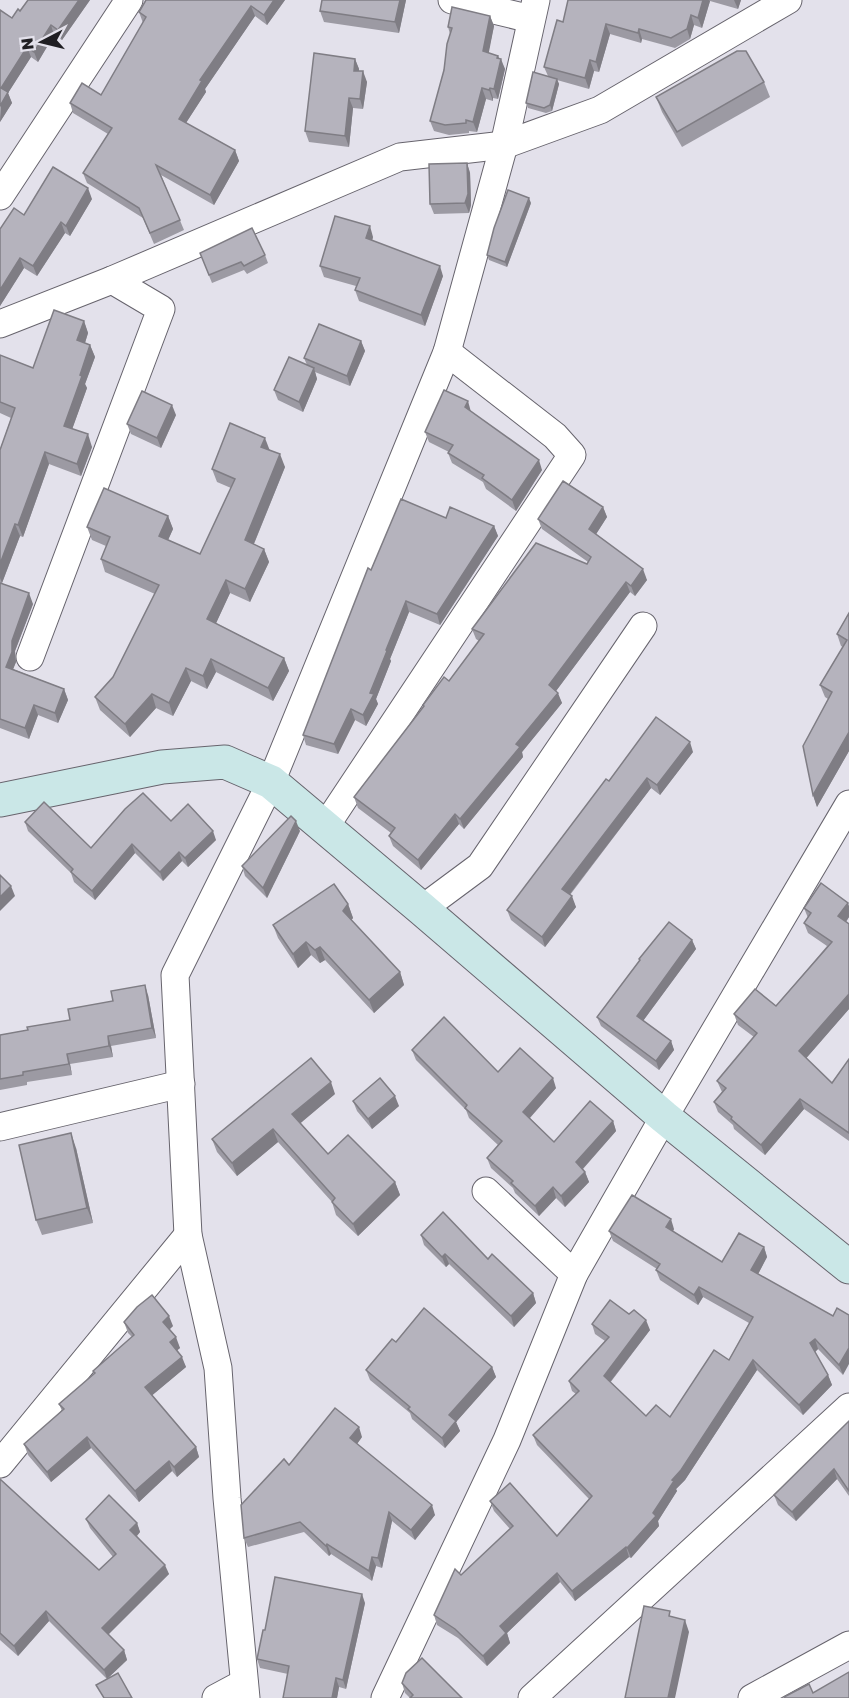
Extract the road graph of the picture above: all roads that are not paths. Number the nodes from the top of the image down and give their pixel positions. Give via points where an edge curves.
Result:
1 (129, 0) edge
2 (452, 0) edge
3 (788, 0) edge
4 (533, 9) edge
5 (504, 145) junction
6 (0, 196) edge
7 (112, 280) junction
8 (0, 324) edge
9 (447, 352) junction
10 (643, 626) dead end
11 (30, 657) dead end
12 (271, 782) junction
13 (2, 801) edge
14 (849, 804) edge
15 (325, 827) junction
16 (422, 909) junction
17 (181, 1084) junction
18 (663, 1117) junction
19 (0, 1127) edge
20 (486, 1191) dead end
21 (188, 1235) junction
22 (849, 1267) edge
23 (574, 1274) junction
24 (849, 1407) edge
25 (0, 1464) edge
26 (849, 1645) edge
27 (245, 1690) edge
28 (216, 1698) edge
29 (385, 1698) edge
30 (532, 1698) edge
31 (752, 1698) edge

1 - 6 street
2 - 4 street
3 - 5 street via 600,110
4 - 5 street
5 - 7 street via 400,157
5 - 9 street
7 - 8 street
7 - 11 street via 161,309
9 - 12 street
9 - 15 street via 555,436 572,455
10 - 16 street via 480,866
12 - 13 street via 225,762 162,767
12 - 15 street
12 - 17 street via 175,975
14 - 18 street
15 - 16 street
16 - 18 street
17 - 19 street
17 - 21 street
18 - 22 street
18 - 23 street
20 - 23 street
21 - 25 street
21 - 27 street via 218,1368
23 - 29 street via 507,1440
24 - 30 street
26 - 31 street
27 - 28 street

